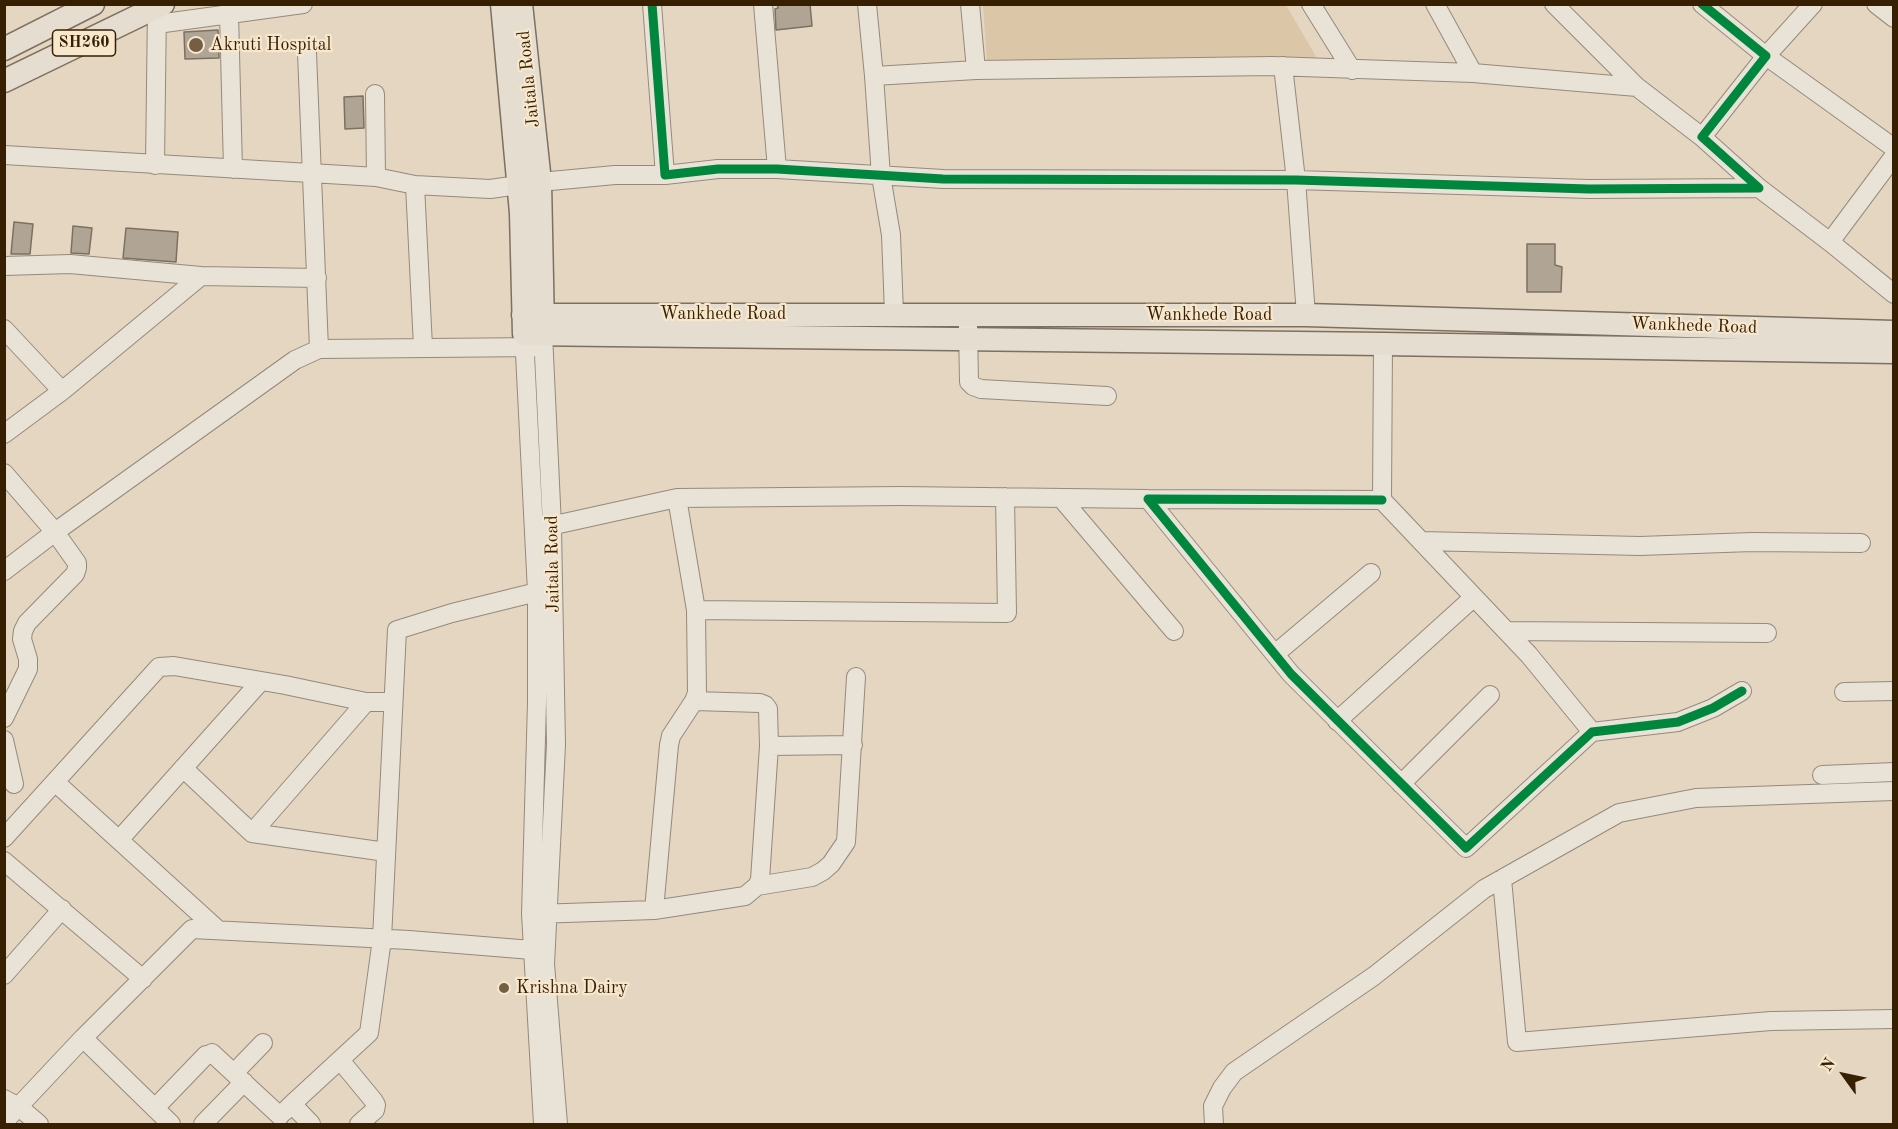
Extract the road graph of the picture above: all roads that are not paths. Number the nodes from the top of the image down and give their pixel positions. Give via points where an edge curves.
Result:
1 (93, 4) edge
2 (303, 4) edge
3 (501, 4) edge
4 (521, 4) edge
5 (652, 4) edge
6 (763, 4) edge
7 (867, 4) edge
8 (970, 4) edge
9 (1311, 4) edge
10 (1435, 4) edge
11 (1554, 4) edge
12 (1702, 4) edge
13 (1813, 4) edge
14 (1876, 4) edge
15 (159, 12) edge
16 (229, 15) junction
17 (1893, 18) edge
18 (4, 49) edge
19 (307, 53) dead end
20 (1766, 56) junction
21 (1283, 66) junction
22 (976, 70) junction
23 (1352, 70) junction
24 (1473, 73) junction
25 (874, 76) junction
26 (4, 81) edge
27 (1638, 87) junction
28 (375, 94) dead end
29 (1702, 137) junction
30 (1893, 148) edge
31 (4, 155) edge
32 (1893, 156) edge
33 (155, 165) junction
34 (232, 169) junction
35 (777, 169) junction
36 (312, 173) junction
37 (665, 175) junction
38 (880, 176) junction
39 (376, 177) junction
40 (1296, 180) junction
41 (529, 184) junction
42 (415, 185) junction
43 (1759, 188) junction
44 (1830, 242) junction
45 (4, 266) edge
46 (201, 276) junction
47 (317, 278) junction
48 (1893, 294) edge
49 (894, 313) junction
50 (1306, 315) junction
51 (968, 316) junction
52 (4, 329) edge
53 (534, 332) junction
54 (1893, 332) edge
55 (967, 340) junction
56 (1383, 344) junction
57 (423, 347) junction
58 (319, 349) junction
59 (1893, 352) edge
60 (62, 391) junction
61 (1107, 396) dead end
62 (4, 434) edge
63 (4, 473) edge
64 (1005, 497) junction
65 (677, 498) junction
66 (1061, 498) junction
67 (1148, 499) junction
68 (1382, 500) junction
69 (552, 526) junction
70 (534, 530) junction
71 (55, 532) junction
72 (1421, 541) junction
73 (1861, 543) dead end
74 (4, 572) edge
75 (1371, 573) dead end
76 (537, 592) junction
77 (1474, 597) junction
78 (696, 610) junction
79 (1174, 631) dead end
80 (1506, 631) junction
81 (1767, 633) dead end
82 (1275, 654) junction
83 (856, 677) dead end
84 (261, 681) junction
85 (1742, 691) dead end
86 (1893, 691) edge
87 (1844, 692) dead end
88 (1490, 695) dead end
89 (694, 701) junction
90 (366, 702) junction
91 (393, 702) junction
92 (4, 718) edge
93 (1337, 721) junction
94 (1592, 732) junction
95 (4, 740) edge
96 (853, 745) junction
97 (770, 746) junction
98 (183, 768) junction
99 (1893, 772) edge
100 (1822, 775) dead end
101 (55, 782) junction
102 (14, 784) dead end
103 (1401, 784) junction
104 (1893, 791) edge
105 (252, 833) junction
106 (4, 838) edge
107 (119, 840) junction
108 (386, 852) junction
109 (4, 861) edge
110 (1502, 879) junction
111 (757, 886) junction
112 (62, 909) junction
113 (654, 910) junction
114 (538, 914) junction
115 (218, 930) junction
116 (382, 939) junction
117 (539, 951) junction
118 (4, 975) edge
119 (142, 979) junction
120 (1893, 1019) edge
121 (83, 1038) junction
122 (263, 1042) dead end
123 (340, 1060) junction
124 (239, 1078) junction
125 (12, 1103) edge
126 (155, 1108) junction
127 (282, 1115) edge
128 (4, 1122) edge
129 (39, 1125) edge
130 (171, 1125) edge
131 (203, 1125) edge
132 (311, 1125) edge
133 (359, 1125) edge
134 (543, 1125) edge
135 (558, 1125) edge
136 (1214, 1125) edge

1 - 18 main road, SH260
2 - 16 street
3 - 41 main road, Jaitala Road
4 - 41 main road, Jaitala Road
5 - 37 street
6 - 35 street
7 - 25 street
8 - 22 street
9 - 23 street
10 - 24 street
11 - 27 street
12 - 20 street
13 - 20 street
14 - 17 street
15 - 16 street
15 - 26 main road, SH260
15 - 33 street
16 - 34 street
19 - 36 street
20 - 29 street
20 - 30 street
21 - 22 street
21 - 23 street
21 - 40 street
22 - 25 street
23 - 24 street
24 - 27 street
25 - 38 street
27 - 29 street
28 - 39 street
29 - 43 street
31 - 33 street
32 - 44 street
33 - 34 street
34 - 36 street
35 - 37 street via 718,169
35 - 38 street
36 - 39 street
36 - 47 street
37 - 41 street via 615,175
38 - 40 street
38 - 49 street via 891,235
39 - 42 street
40 - 43 street via 1578,189
40 - 50 street
41 - 42 street via 490,189
41 - 53 main road, Jaitala Road via 521,213
42 - 57 street
43 - 44 street
44 - 48 street
45 - 46 street via 70,264
46 - 47 street
46 - 60 street
47 - 58 street
49 - 51 main road, Wankhede Road
49 - 53 main road, Wankhede Road
50 - 51 main road, Wankhede Road
50 - 54 main road, Wankhede Road
51 - 55 street
52 - 60 street
53 - 55 main road, Wankhede Road
53 - 57 street
53 - 69 street, Jaitala Road
53 - 70 street, Jaitala Road
55 - 56 main road, Wankhede Road
55 - 61 street via 969,381 973,386
56 - 59 main road, Wankhede Road
56 - 68 street
57 - 58 street
58 - 71 street via 295,360
60 - 62 street
63 - 71 street
64 - 65 street
64 - 66 street
64 - 78 street via 1006,614
65 - 69 street
65 - 78 street
66 - 67 street
66 - 79 street
67 - 68 street
67 - 82 street
68 - 72 street
69 - 70 street
69 - 114 street, Jaitala Road via 556,745
70 - 76 street, Jaitala Road
71 - 74 street
71 - 92 street via 77,568 23,631 28,669
72 - 73 street via 1640,546
72 - 77 street
75 - 82 street
76 - 91 street via 397,630
76 - 114 street, Jaitala Road
77 - 80 street
77 - 93 street
78 - 89 street
80 - 81 street
80 - 94 street
82 - 93 street
83 - 96 street
84 - 90 street
84 - 98 street
84 - 101 street via 174,666 159,667
85 - 94 street via 1678,722
86 - 87 street
88 - 103 street
89 - 97 street via 765,705
89 - 113 street via 669,745
90 - 91 street
90 - 105 street
91 - 108 street
93 - 103 street
94 - 103 street via 1466,848
95 - 102 street
96 - 97 street
96 - 111 street via 846,842 841,851 831,864 812,876
97 - 111 street
98 - 105 street
98 - 107 street
99 - 100 street
101 - 106 street
101 - 107 street
104 - 110 street via 1696,798 1619,813
105 - 108 street
107 - 115 street
108 - 116 street
109 - 112 street
110 - 120 street via 1517,1042 1770,1022
110 - 136 street via 1374,976 1234,1072 1213,1106
111 - 113 street via 745,896
112 - 118 street
112 - 119 street
113 - 114 street
114 - 117 street, Jaitala Road
115 - 116 street
115 - 119 street via 192,929
116 - 117 street
116 - 123 street via 369,1033
117 - 134 street, Jaitala Road
117 - 135 street, Jaitala Road
119 - 121 street
121 - 125 street
121 - 126 street
122 - 124 street
123 - 127 street
123 - 133 street via 376,1105
124 - 126 street via 209,1054
124 - 127 street
124 - 131 street
125 - 128 street
125 - 129 street
126 - 130 street
127 - 132 street

